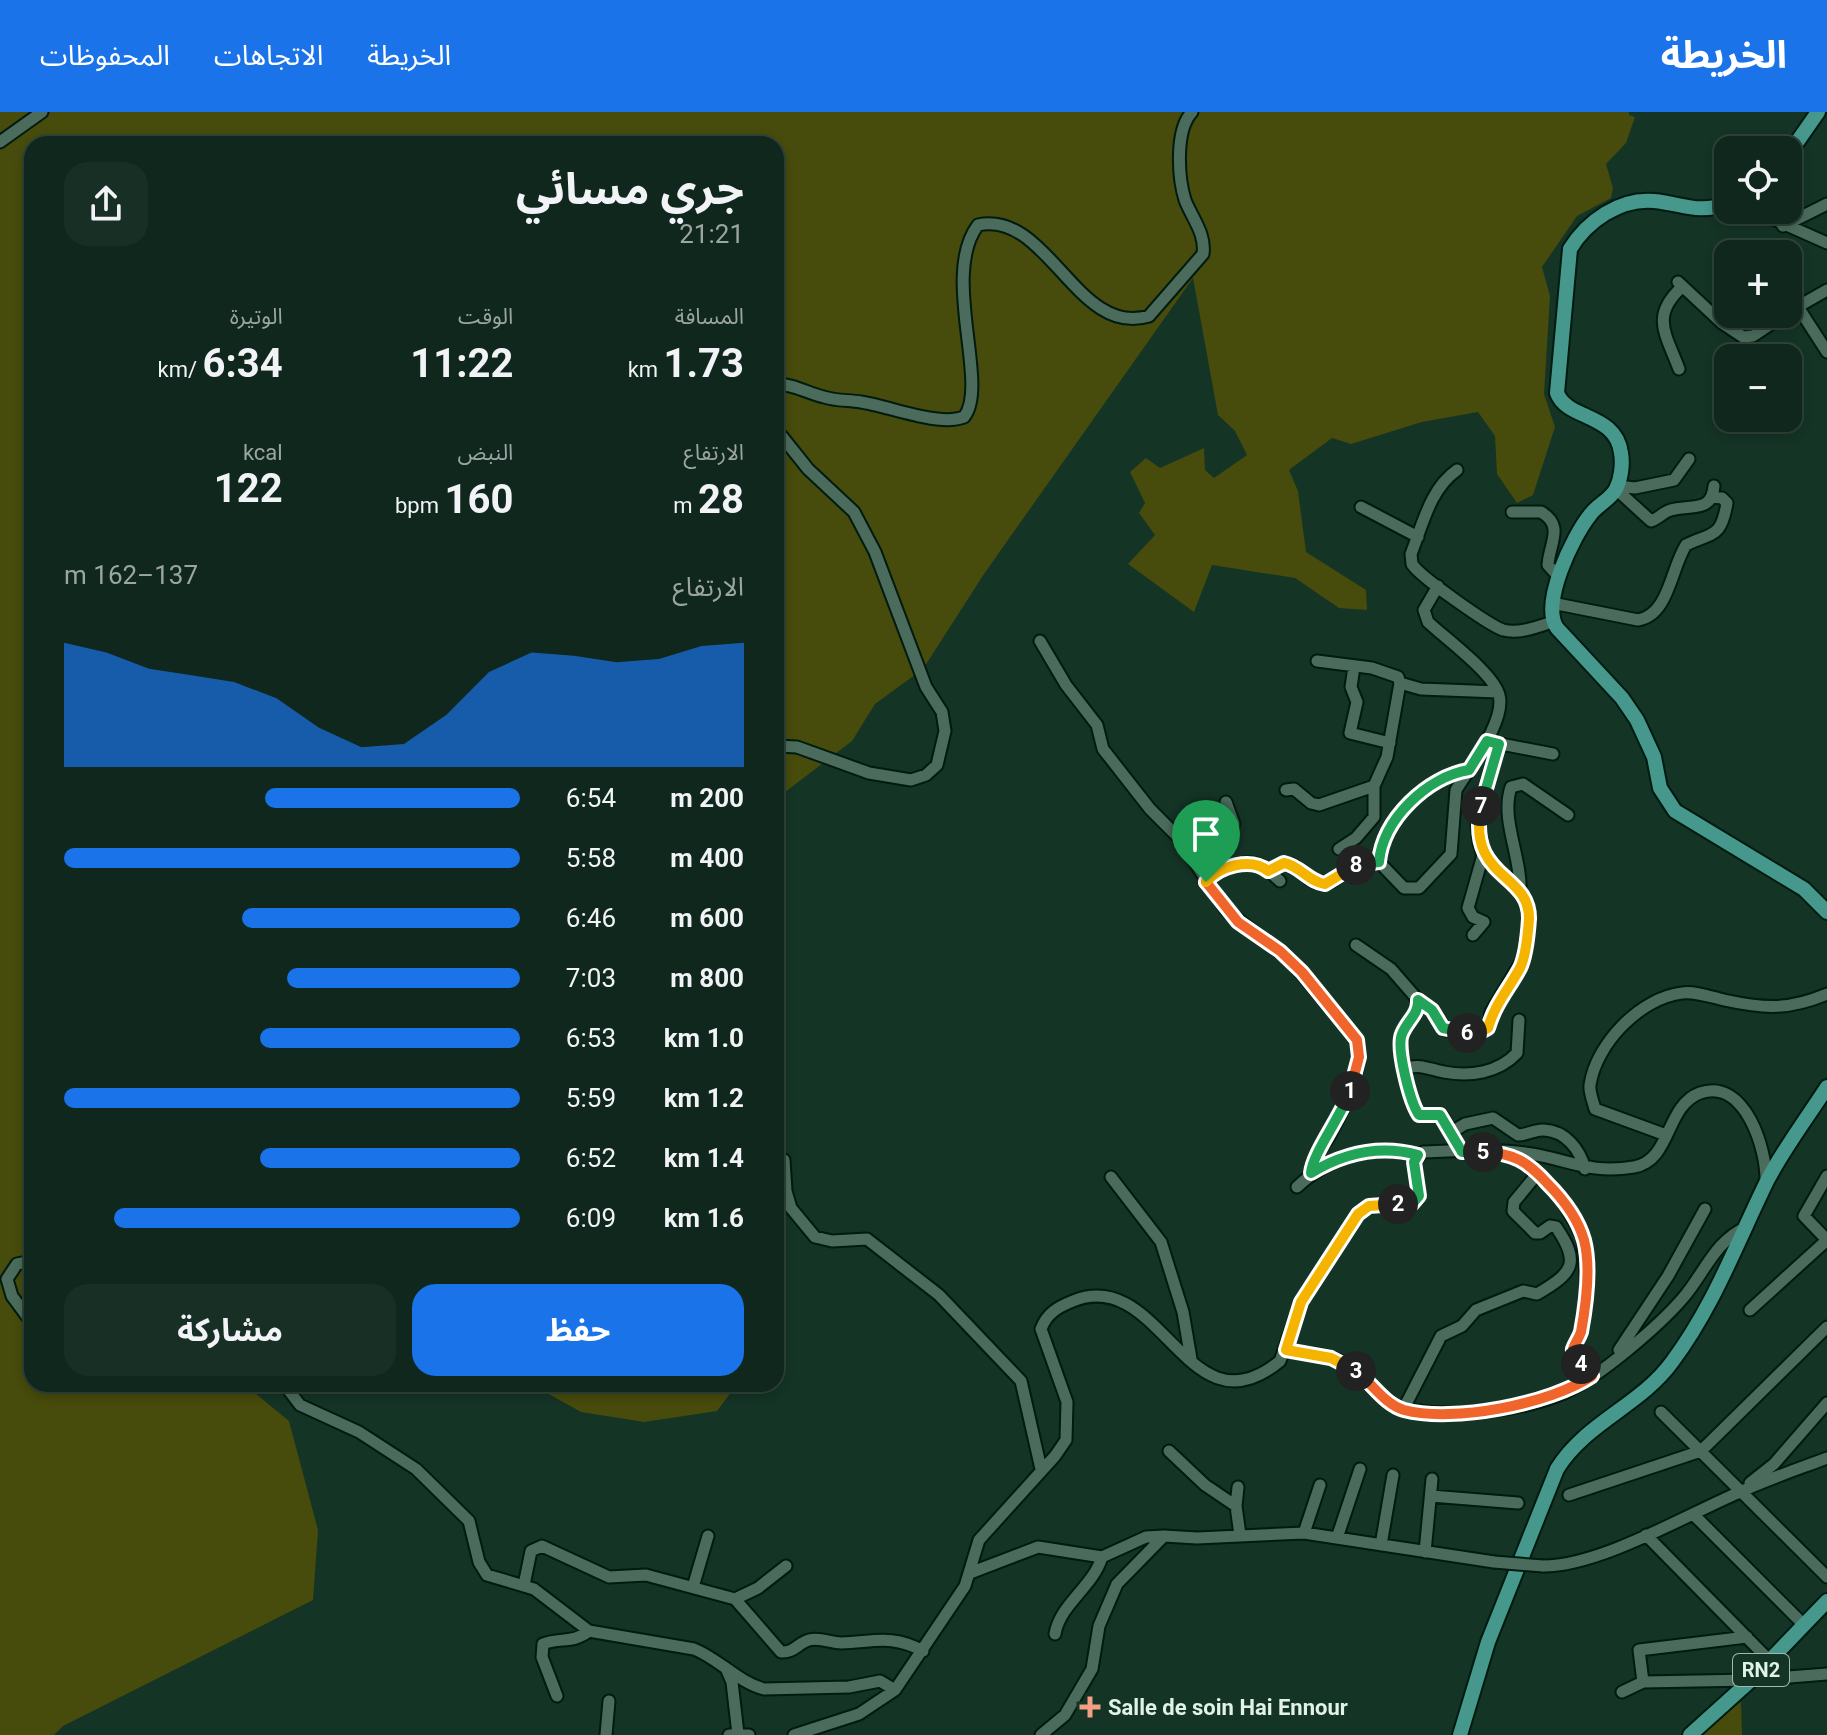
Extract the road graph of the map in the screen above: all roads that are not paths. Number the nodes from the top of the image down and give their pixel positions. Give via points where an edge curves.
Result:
1 (42, 112) edge
2 (1192, 112) edge
3 (1818, 112) edge
4 (1801, 136) edge
5 (0, 142) edge
6 (1827, 204) edge
7 (1714, 206) edge
8 (1779, 224) edge
9 (1783, 226) junction
10 (1827, 243) edge
11 (1827, 290) edge
12 (1802, 305) edge
13 (1714, 316) edge
14 (1802, 324) edge
15 (1730, 328) edge
16 (1765, 328) edge
17 (1827, 352) edge
18 (1679, 369) dead end
19 (784, 385) edge
20 (784, 439) edge
21 (1689, 459) dead end
22 (1457, 470) dead end
23 (1617, 488) junction
24 (1361, 507) dead end
25 (1512, 512) dead end
26 (1418, 537) junction
27 (1559, 577) junction
28 (1438, 586) junction
29 (1552, 603) junction
30 (1552, 622) junction
31 (1040, 641) dead end
32 (1317, 661) dead end
33 (1354, 667) junction
34 (1400, 683) junction
35 (1498, 692) junction
36 (1493, 742) junction
37 (1390, 743) junction
38 (784, 746) edge
39 (1553, 754) dead end
40 (1469, 770) junction
41 (1374, 786) junction
42 (1286, 790) dead end
43 (1226, 802) dead end
44 (1568, 815) dead end
45 (1374, 817) junction
46 (1391, 828) junction
47 (1183, 844) junction
48 (1339, 849) dead end
49 (1483, 855) junction
50 (1379, 862) junction
51 (1268, 871) junction
52 (1280, 881) dead end
53 (1206, 882) junction
54 (1520, 892) junction
55 (1827, 912) edge
56 (1473, 935) dead end
57 (1356, 945) dead end
58 (1827, 994) edge
59 (1418, 1000) junction
60 (1519, 1020) dead end
61 (1406, 1068) junction
62 (1827, 1087) edge
63 (1452, 1132) junction
64 (1666, 1135) junction
65 (1462, 1152) junction
66 (1507, 1153) junction
67 (1418, 1155) junction
68 (784, 1160) dead end
69 (1585, 1169) junction
70 (1311, 1173) junction
71 (1538, 1173) junction
72 (1827, 1176) edge
73 (1111, 1177) dead end
74 (1766, 1183) junction
75 (1297, 1187) dead end
76 (1705, 1209) dead end
77 (1747, 1227) junction
78 (1827, 1240) edge
79 (24, 1263) edge
80 (1750, 1310) dead end
81 (24, 1312) edge
82 (1827, 1327) edge
83 (1286, 1350) junction
84 (1615, 1358) junction
85 (1191, 1360) junction
86 (1592, 1376) junction
87 (290, 1392) edge
88 (1827, 1403) edge
89 (1403, 1410) junction
90 (1661, 1412) dead end
91 (1169, 1451) dead end
92 (1701, 1451) junction
93 (1824, 1463) edge
94 (1041, 1469) junction
95 (1360, 1469) dead end
96 (1393, 1475) dead end
97 (1432, 1479) dead end
98 (1320, 1485) dead end
99 (1238, 1487) dead end
100 (1741, 1491) junction
101 (1569, 1495) dead end
102 (1431, 1496) junction
103 (1518, 1503) dead end
104 (1236, 1506) junction
105 (1693, 1514) junction
106 (1304, 1533) junction
107 (1240, 1535) junction
108 (1646, 1535) junction
109 (708, 1536) dead end
110 (1164, 1536) junction
111 (1337, 1538) junction
112 (1381, 1545) junction
113 (1425, 1552) junction
114 (1102, 1557) junction
115 (786, 1566) dead end
116 (970, 1573) junction
117 (1827, 1577) edge
118 (524, 1585) junction
119 (693, 1587) junction
120 (735, 1599) junction
121 (1827, 1601) edge
122 (1804, 1625) junction
123 (589, 1631) junction
124 (1055, 1634) dead end
125 (1747, 1637) junction
126 (923, 1651) junction
127 (1770, 1661) junction
128 (726, 1667) junction
129 (1827, 1674) edge
130 (1751, 1680) junction
131 (1643, 1682) junction
132 (895, 1690) junction
133 (1622, 1692) dead end
134 (557, 1696) dead end
135 (609, 1701) dead end
136 (1468, 1708) junction
137 (606, 1735) edge
138 (738, 1735) edge
139 (794, 1735) edge
140 (1041, 1735) edge
141 (1460, 1735) edge
142 (1468, 1735) edge
143 (1690, 1735) edge

1 - 5 street
2 - 19 street via 1183,129 1183,188 1204,240 1203,254 1149,316 1114,316 1074,287 1030,240 1007,227 978,225 965,258 973,397 964,417 938,419
3 - 4 main road
6 - 9 street
7 - 23 main road via 1690,210 1655,201 1630,203 1600,216 1570,249 1557,393 1565,404 1604,424 1618,443
8 - 9 street
9 - 10 street
11 - 12 street
13 - 18 street via 1680,285 1666,303 1661,318
14 - 17 street
15 - 16 street via 1743,337
20 - 38 street via 854,512 875,552 926,687 942,712 945,731 937,765 911,780
21 - 23 street via 1674,480
22 - 26 street via 1437,489
23 - 27 main road via 1587,518
23 - 29 street via 1651,521 1670,511 1703,506 1713,491 1727,503 1722,523 1708,539 1686,545 1650,616 1638,620
24 - 26 street
25 - 27 street via 1541,512 1553,522 1548,565
26 - 28 street via 1412,564
27 - 29 main road
28 - 30 street via 1503,629
28 - 35 street via 1424,610 1428,622
29 - 30 main road
30 - 55 main road via 1637,720 1654,757 1660,788 1675,811 1804,889
31 - 47 street via 1097,725 1103,749
32 - 33 street
33 - 34 street via 1393,674
33 - 37 street via 1351,687 1357,702 1350,733
34 - 35 street via 1421,689
34 - 37 street
35 - 36 street
36 - 39 street
36 - 40 street
36 - 49 street via 1477,825
37 - 41 street
40 - 46 street via 1434,782
40 - 50 street via 1456,790 1453,843 1445,864 1414,890 1404,888
41 - 42 street via 1319,805 1296,790
41 - 45 street
43 - 47 street via 1234,824 1195,832
44 - 54 street via 1523,784 1511,787 1507,811
45 - 46 street
45 - 48 street
46 - 50 street
47 - 53 street
49 - 54 street
49 - 56 street via 1468,908 1484,922
50 - 51 street via 1359,864 1325,884 1291,864 1277,864
51 - 52 street
51 - 53 street via 1246,864 1221,870
53 - 70 street via 1238,922 1302,972 1359,1044 1346,1101
54 - 59 street via 1529,915 1523,959 1491,1012 1488,1028 1479,1033 1446,1030
57 - 59 street via 1391,969
58 - 64 street via 1778,1009 1682,993 1632,1016 1597,1063 1589,1088 1595,1109
59 - 61 street via 1399,1043
60 - 61 street via 1517,1053 1486,1073 1443,1072 1423,1065
61 - 63 street via 1416,1112 1440,1115
62 - 74 main road
63 - 65 street
63 - 69 street via 1489,1118 1522,1135 1544,1129 1573,1144
64 - 69 street via 1653,1159 1637,1166
64 - 74 street via 1683,1107 1700,1093 1735,1098 1764,1157
65 - 66 street
65 - 67 street
66 - 69 street via 1535,1154
66 - 71 street
67 - 70 street via 1394,1149 1357,1154
67 - 83 street via 1418,1199 1412,1204 1369,1206 1358,1214 1301,1302
68 - 94 street via 791,1208 815,1237 867,1239 939,1295 1021,1381
70 - 75 street
71 - 86 street via 1561,1198 1585,1243 1587,1292 1573,1352
71 - 89 street via 1514,1202 1513,1211 1536,1234 1552,1225 1558,1229 1572,1252 1563,1277 1537,1294 1523,1291 1476,1310 1462,1326 1441,1336
72 - 78 street via 1804,1216
73 - 85 street via 1161,1242 1183,1312
74 - 77 main road
76 - 84 street
77 - 84 street via 1728,1237 1683,1298
77 - 136 main road via 1717,1292 1671,1364 1642,1396 1576,1445 1557,1469 1488,1642
78 - 80 street
79 - 81 street via 7,1279
82 - 92 street
83 - 85 street via 1273,1367 1247,1380 1208,1377
83 - 89 street via 1341,1362
84 - 86 street
85 - 94 street via 1119,1299 1076,1299 1052,1312 1041,1329 1042,1339 1061,1383 1068,1418 1066,1440
86 - 89 street via 1565,1392 1525,1404 1451,1412
87 - 118 street via 300,1405 359,1432 416,1469 469,1521 487,1575
88 - 100 street via 1774,1464
90 - 92 street
91 - 104 street
92 - 100 street
92 - 101 street
93 - 100 street
94 - 116 street via 979,1540
95 - 111 street
96 - 112 street
97 - 102 street
98 - 106 street
99 - 104 street
100 - 105 street
100 - 117 street
102 - 103 street
102 - 113 street
104 - 107 street
105 - 108 street
105 - 122 street
106 - 107 street
106 - 111 street
107 - 110 street
108 - 113 street, bridge via 1564,1566
108 - 125 street
109 - 119 street
110 - 114 street via 1146,1537
110 - 140 street via 1117,1584 1099,1626 1092,1669 1065,1715
111 - 112 street
112 - 113 street
114 - 116 street via 1038,1547
114 - 124 street via 1087,1586 1057,1621
115 - 120 street
116 - 126 street
118 - 119 street via 531,1551 542,1546 609,1577 646,1575
118 - 123 street
119 - 120 street
120 - 126 street via 781,1652 811,1639 906,1642
121 - 122 main road, RN2
122 - 127 main road, RN2
123 - 128 street via 676,1644 710,1655
123 - 134 street via 574,1641 543,1644 542,1657
125 - 127 street
125 - 131 street via 1639,1650
126 - 132 street
127 - 130 main road, RN2
128 - 132 street via 764,1689 880,1681
128 - 138 street
129 - 130 street
130 - 131 street
130 - 143 main road, RN2
131 - 133 street
132 - 139 street via 859,1714
135 - 137 street
136 - 141 main road
136 - 142 main road

